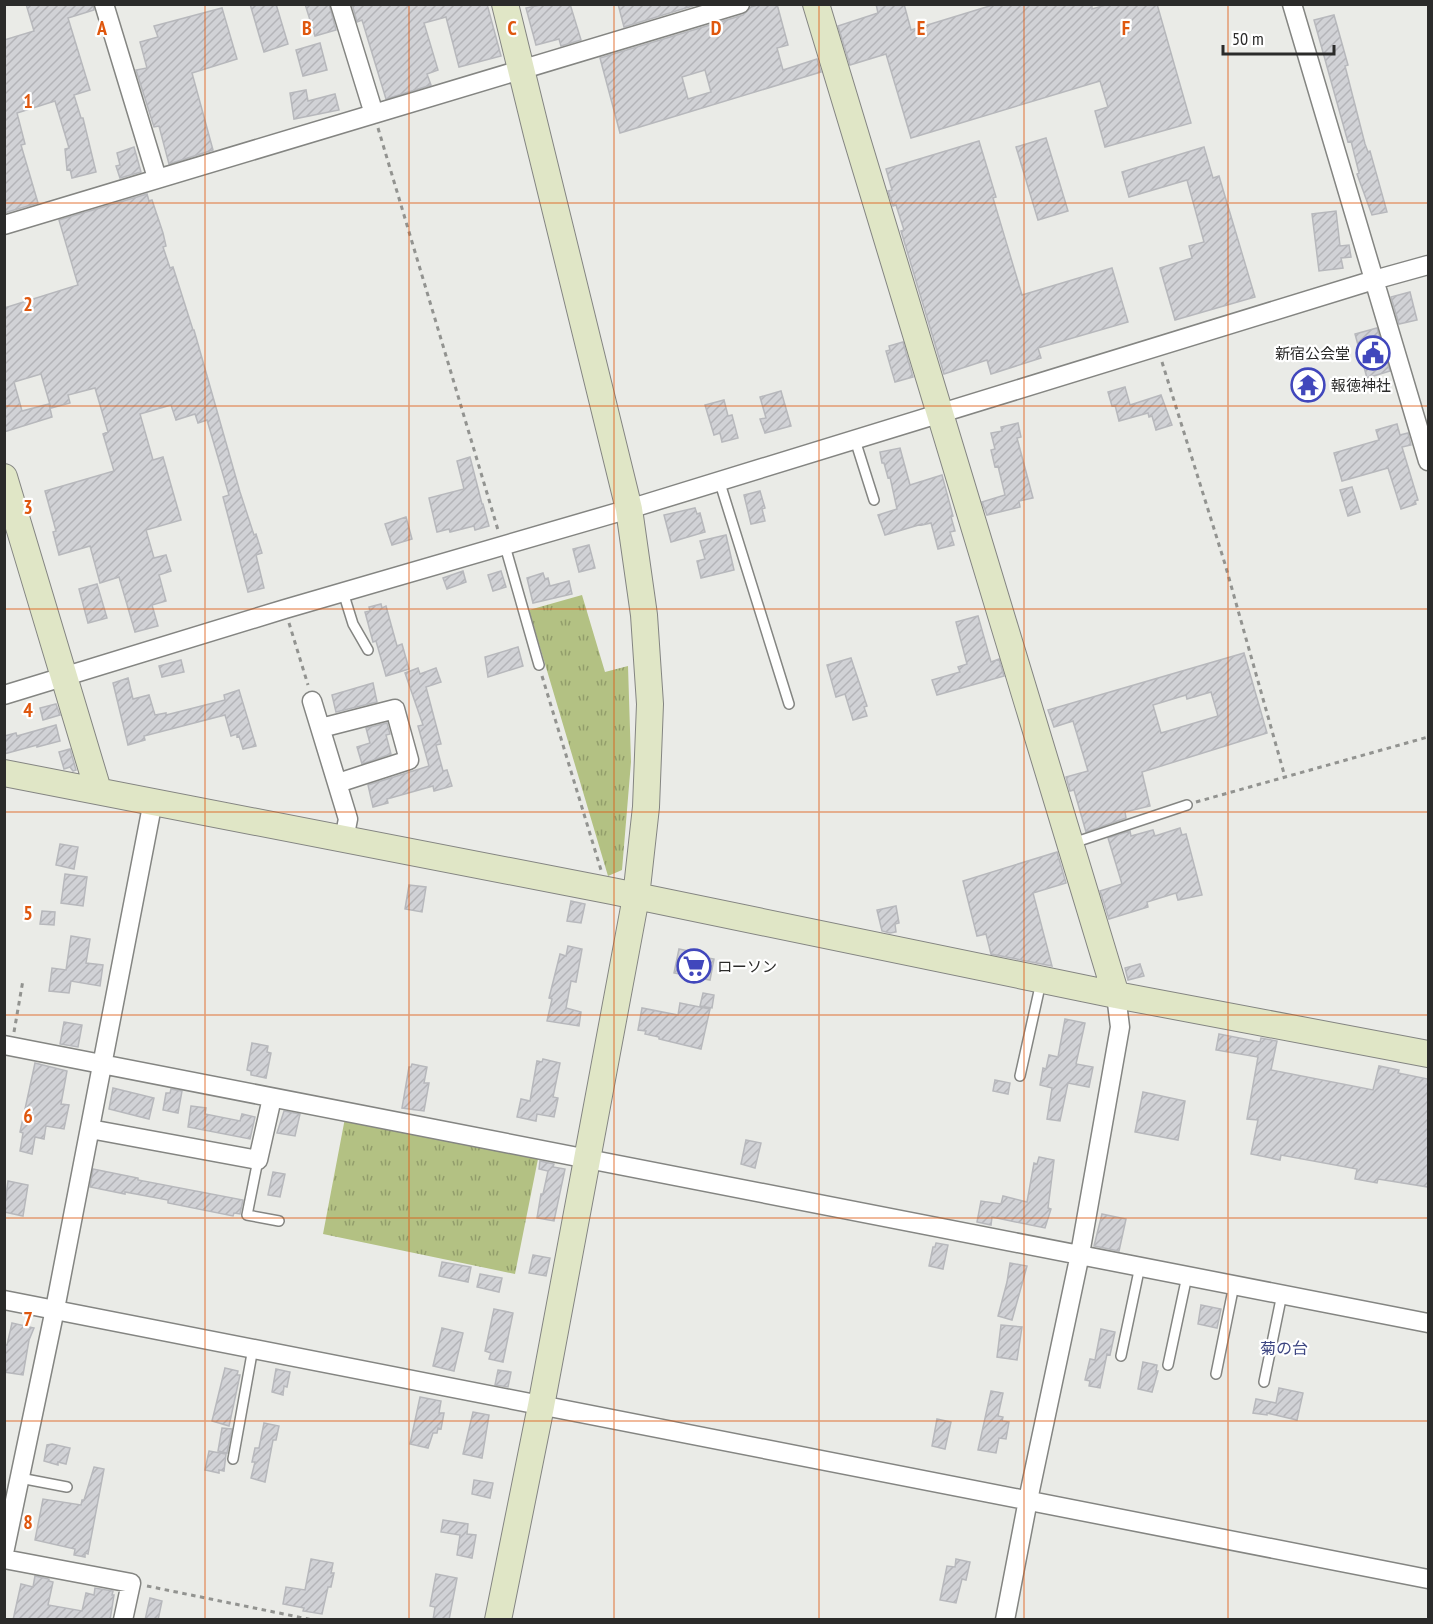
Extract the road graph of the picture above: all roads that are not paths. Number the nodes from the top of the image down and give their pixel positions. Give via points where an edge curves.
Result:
1 (104, 4) edge
2 (340, 4) edge
3 (505, 4) edge
4 (740, 4) edge
5 (816, 4) edge
6 (1292, 4) edge
7 (520, 70) junction
8 (374, 114) junction
9 (157, 178) junction
10 (4, 225) edge
11 (1428, 265) edge
12 (1374, 280) junction
13 (939, 414) junction
14 (855, 440) junction
15 (1428, 461) edge
16 (4, 477) edge
17 (719, 480) junction
18 (874, 500) dead end
19 (629, 509) junction
20 (504, 546) junction
21 (343, 592) junction
22 (368, 650) dead end
23 (539, 665) road end
24 (65, 678) junction
25 (4, 695) edge
26 (312, 701) road end
27 (789, 704) dead end
28 (321, 728) junction
29 (4, 773) edge
30 (338, 783) junction
31 (98, 790) junction
32 (153, 801) junction
33 (1187, 805) road end
34 (344, 839) junction
35 (1070, 844) junction
36 (636, 897) junction
37 (1041, 980) junction
38 (1116, 994) junction
39 (8, 1045) edge
40 (1428, 1054) edge
41 (103, 1063) junction
42 (1020, 1076) dead end
43 (272, 1098) junction
44 (90, 1129) junction
45 (587, 1158) junction
46 (258, 1160) junction
47 (279, 1221) dead end
48 (1080, 1254) junction
49 (1140, 1266) junction
50 (1187, 1276) junction
51 (1234, 1285) junction
52 (1282, 1294) junction
53 (4, 1300) edge
54 (55, 1310) junction
55 (1428, 1323) edge
56 (253, 1348) junction
57 (1121, 1356) dead end
58 (1168, 1365) dead end
59 (1216, 1374) dead end
60 (1264, 1382) dead end
61 (541, 1406) junction
62 (233, 1459) dead end
63 (20, 1478) junction
64 (67, 1487) dead end
65 (1028, 1500) junction
66 (4, 1553) edge
67 (4, 1559) edge
68 (1428, 1579) edge
69 (123, 1620) edge
70 (498, 1620) edge
71 (1005, 1620) edge

1 - 9 street
2 - 8 street
3 - 7 street
4 - 7 street
5 - 13 street
6 - 12 street
7 - 8 street
7 - 19 street
8 - 9 street
9 - 10 street
11 - 12 street
12 - 13 street
12 - 15 street
13 - 14 street
13 - 35 street
14 - 17 street
14 - 18 lane
16 - 24 street
17 - 19 street
17 - 27 lane
19 - 20 street
19 - 36 street via 644,615 650,704 646,807
20 - 21 street
20 - 23 lane
21 - 22 lane via 353,624
21 - 24 street
24 - 25 street
24 - 31 street
26 - 28 street
28 - 30 street
28 - 30 street via 395,709 409,760
29 - 31 street
30 - 34 street via 348,819
31 - 32 street
32 - 34 street
32 - 41 street
33 - 35 lane
34 - 36 street
35 - 38 street
36 - 37 street
36 - 45 street
37 - 38 street
37 - 42 lane
38 - 40 street
38 - 48 street via 1120,1027
39 - 41 street
41 - 43 street
41 - 44 street
43 - 45 street
43 - 46 street
44 - 46 street
44 - 54 street
45 - 48 street
45 - 61 street
46 - 47 lane via 247,1215
48 - 49 street
48 - 65 street
49 - 50 street
49 - 57 lane
50 - 51 street
50 - 58 lane
51 - 52 street
51 - 59 lane
52 - 55 street
52 - 60 lane
53 - 54 street
54 - 56 street
54 - 63 street
56 - 61 street
56 - 62 lane
61 - 65 street
61 - 70 street
63 - 64 lane
63 - 66 street
65 - 68 street
65 - 71 street
67 - 69 street via 131,1583

